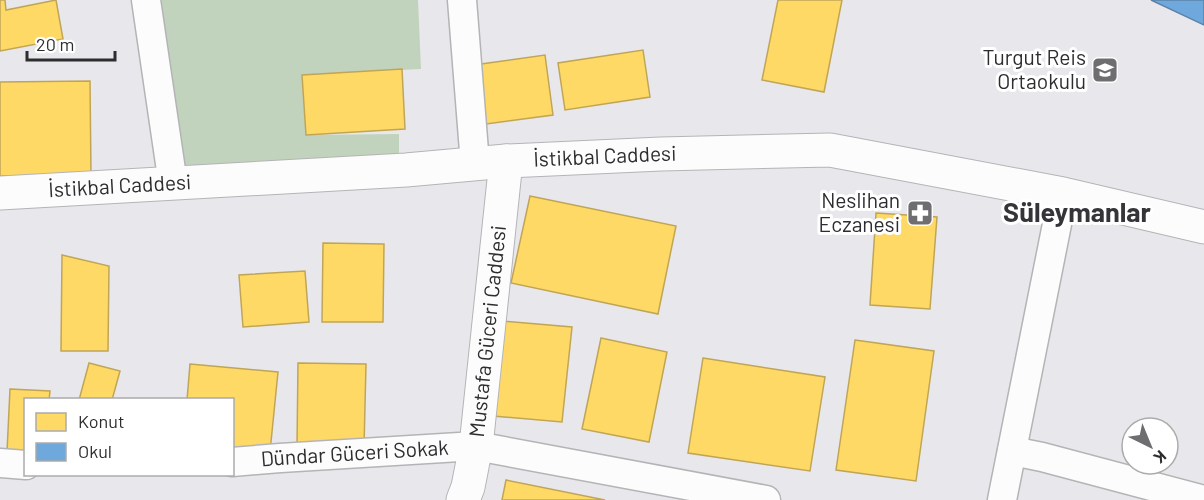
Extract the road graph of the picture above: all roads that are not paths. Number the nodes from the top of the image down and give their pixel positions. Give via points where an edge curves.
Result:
1 (146, 0) edge
2 (462, 0) edge
3 (490, 163) junction
4 (173, 184) junction
5 (0, 193) edge
6 (1063, 194) junction
7 (1204, 227) edge
8 (476, 446) junction
9 (1012, 451) junction
10 (234, 462) edge
11 (0, 463) edge
12 (24, 465) edge
13 (463, 500) edge
14 (766, 500) edge
15 (1002, 500) edge
16 (1204, 500) edge

1 - 4 street
2 - 3 street
3 - 4 street, İstikbal Caddesi
3 - 6 street, İstikbal Caddesi via 830,150
3 - 8 street, Mustafa Güceri Caddesi
4 - 5 street, İstikbal Caddesi
6 - 7 street, İstikbal Caddesi
6 - 9 street
8 - 10 street, Dündar Güceri Sokak
8 - 13 street, Mustafa Güceri Caddesi
8 - 14 street, Dündar Güceri Sokak
9 - 15 street
9 - 16 street
11 - 12 street

